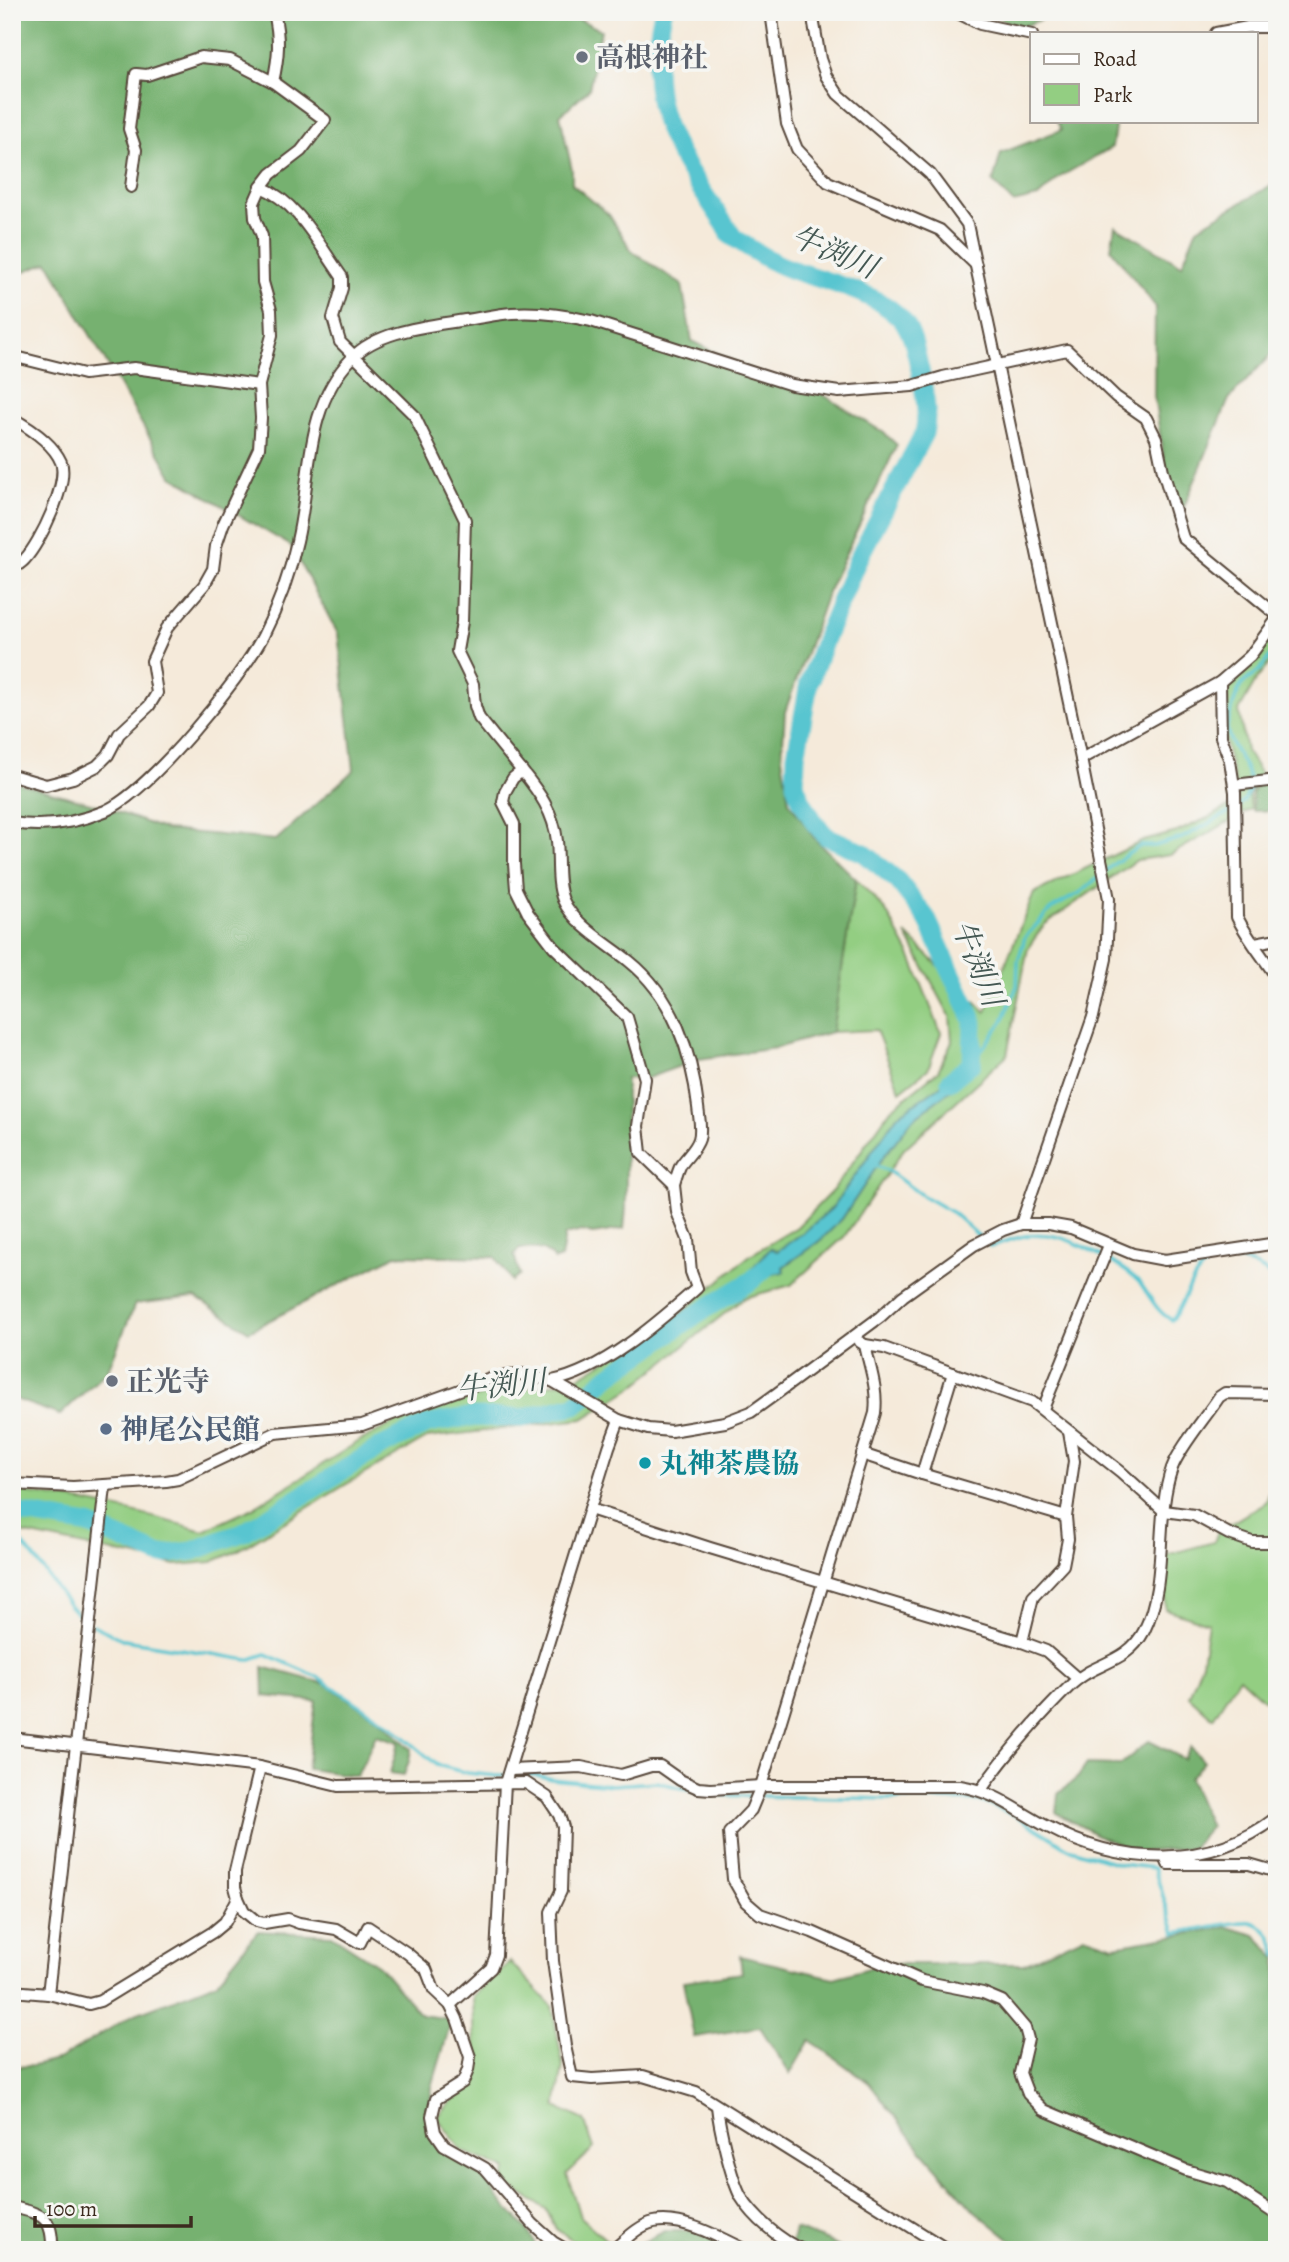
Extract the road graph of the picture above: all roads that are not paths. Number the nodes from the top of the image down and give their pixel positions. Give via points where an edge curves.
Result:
1 (274, 12) edge
2 (771, 12) edge
3 (956, 12) edge
4 (816, 14) edge
5 (1277, 27) edge
6 (1221, 32) edge
7 (1030, 35) edge
8 (273, 82) junction
9 (131, 187) dead end
10 (261, 187) junction
11 (976, 265) junction
12 (12, 356) edge
13 (353, 356) junction
14 (996, 364) junction
15 (260, 385) junction
16 (12, 418) edge
17 (12, 569) edge
18 (1277, 617) edge
19 (1220, 682) junction
20 (1081, 759) junction
21 (522, 771) junction
22 (12, 775) edge
23 (1277, 780) edge
24 (1234, 785) junction
25 (12, 823) edge
26 (1277, 939) edge
27 (1255, 943) junction
28 (1277, 978) edge
29 (674, 1185) junction
30 (1021, 1224) junction
31 (1277, 1243) edge
32 (1109, 1245) junction
33 (853, 1337) junction
34 (865, 1345) junction
35 (953, 1373) junction
36 (552, 1381) junction
37 (1277, 1394) edge
38 (1043, 1409) junction
39 (619, 1420) junction
40 (1069, 1432) junction
41 (862, 1454) junction
42 (922, 1475) junction
43 (12, 1484) edge
44 (105, 1487) junction
45 (590, 1510) junction
46 (1164, 1511) junction
47 (1066, 1517) junction
48 (1277, 1542) edge
49 (823, 1583) junction
50 (1021, 1642) junction
51 (1079, 1678) junction
52 (12, 1738) edge
53 (76, 1745) junction
54 (260, 1766) junction
55 (510, 1770) junction
56 (505, 1783) junction
57 (761, 1786) junction
58 (981, 1790) junction
59 (1277, 1817) edge
60 (1165, 1857) junction
61 (1277, 1872) edge
62 (238, 1898) junction
63 (12, 1991) edge
64 (48, 1994) junction
65 (450, 2005) junction
66 (717, 2106) junction
67 (12, 2207) edge
68 (1277, 2215) edge
69 (785, 2247) edge
70 (52, 2250) edge
71 (567, 2250) edge
72 (612, 2250) edge
73 (745, 2250) edge
74 (803, 2250) edge
75 (948, 2250) edge

1 - 8 street via 279,54
2 - 11 street via 787,124 797,149 828,182 940,230
3 - 7 street via 980,24
4 - 11 street via 826,76 838,94 930,174 950,199 967,224
5 - 6 street via 1248,26
8 - 9 street via 230,60 213,57 136,74 129,129 136,150
8 - 10 street via 325,120 302,151
10 - 13 street via 278,194 294,209 342,277 333,318 340,342
10 - 15 street via 254,203 255,218 262,236 263,282 272,335
11 - 14 street
12 - 15 street via 84,374 134,368
13 - 14 street via 407,330 532,313 560,314 609,326 792,385 839,392 912,386
13 - 21 street via 414,415 465,520 457,651 473,684 479,718
13 - 25 street via 321,405 297,541 276,607 245,665 175,750 122,801 51,825
14 - 18 street via 1067,350 1116,397 1146,418 1156,438 1183,538
14 - 20 street
15 - 22 street via 259,448 223,525 213,569 167,628 152,661 157,693 149,706 119,734 108,755 73,778 46,785
16 - 17 street via 54,450 63,474 37,541
18 - 19 street via 1250,656
19 - 20 street
19 - 24 street via 1221,737
20 - 30 street via 1108,900 1106,959 1093,1017
21 - 29 street via 552,818 564,901 578,920 645,974 664,1000 688,1052 701,1128
21 - 29 street via 513,778 503,802 514,824 516,889 554,947 627,1017 645,1079 638,1126 641,1153
23 - 24 street
24 - 27 street via 1237,917
26 - 27 street
27 - 28 street
29 - 36 street via 696,1288 601,1362
30 - 32 street via 1071,1228
30 - 33 street via 974,1245
31 - 32 street via 1165,1260
32 - 38 street
33 - 34 street
33 - 39 street via 751,1412 725,1422 671,1431
34 - 35 street
34 - 41 street via 877,1398
35 - 38 street
35 - 42 street
36 - 39 street
36 - 44 street via 522,1374 493,1378 362,1425 275,1433 178,1479
37 - 46 street via 1225,1393 1219,1397 1172,1468
38 - 40 street
39 - 45 street
40 - 46 street
40 - 47 street via 1073,1461
41 - 42 street
41 - 49 street
42 - 47 street
43 - 44 street
44 - 53 street
45 - 49 street
45 - 55 street
46 - 48 street via 1194,1515 1252,1542
46 - 51 street via 1157,1587 1144,1631 1119,1658
47 - 50 street via 1063,1565 1033,1597
49 - 50 street
49 - 57 street
50 - 51 street via 1045,1651
51 - 58 street
52 - 53 street
53 - 54 street
53 - 64 street
54 - 56 street via 338,1786
54 - 62 street via 235,1871
55 - 56 street
55 - 57 street via 581,1767 621,1775 660,1766 698,1787
56 - 65 street via 496,1955 491,1968
56 - 66 street via 535,1787 547,1797 563,1827 561,1891 551,1912 572,2077 643,2076 684,2087
57 - 58 street via 933,1785
57 - 68 street via 751,1810 729,1833 733,1878 746,1902 760,1914 922,1981 1002,2001 1025,2028 1028,2039 1020,2073 1028,2094 1044,2110 1186,2170 1227,2182
58 - 60 street via 1075,1841 1136,1857
59 - 60 street via 1256,1833 1223,1845
60 - 61 street via 1168,1864 1249,1864
62 - 64 street via 225,1922 213,1932 100,2001 73,2002
62 - 65 street via 244,1911 264,1923 288,1919 336,1929 360,1943 368,1927 426,1969 434,1990
63 - 64 street
65 - 71 street via 470,2057 463,2082 436,2099 435,2132 444,2145 485,2168 533,2224
66 - 69 street via 740,2196
66 - 75 street
67 - 70 street via 45,2219 52,2230
69 - 74 street
72 - 73 street via 640,2228 666,2221 705,2230

